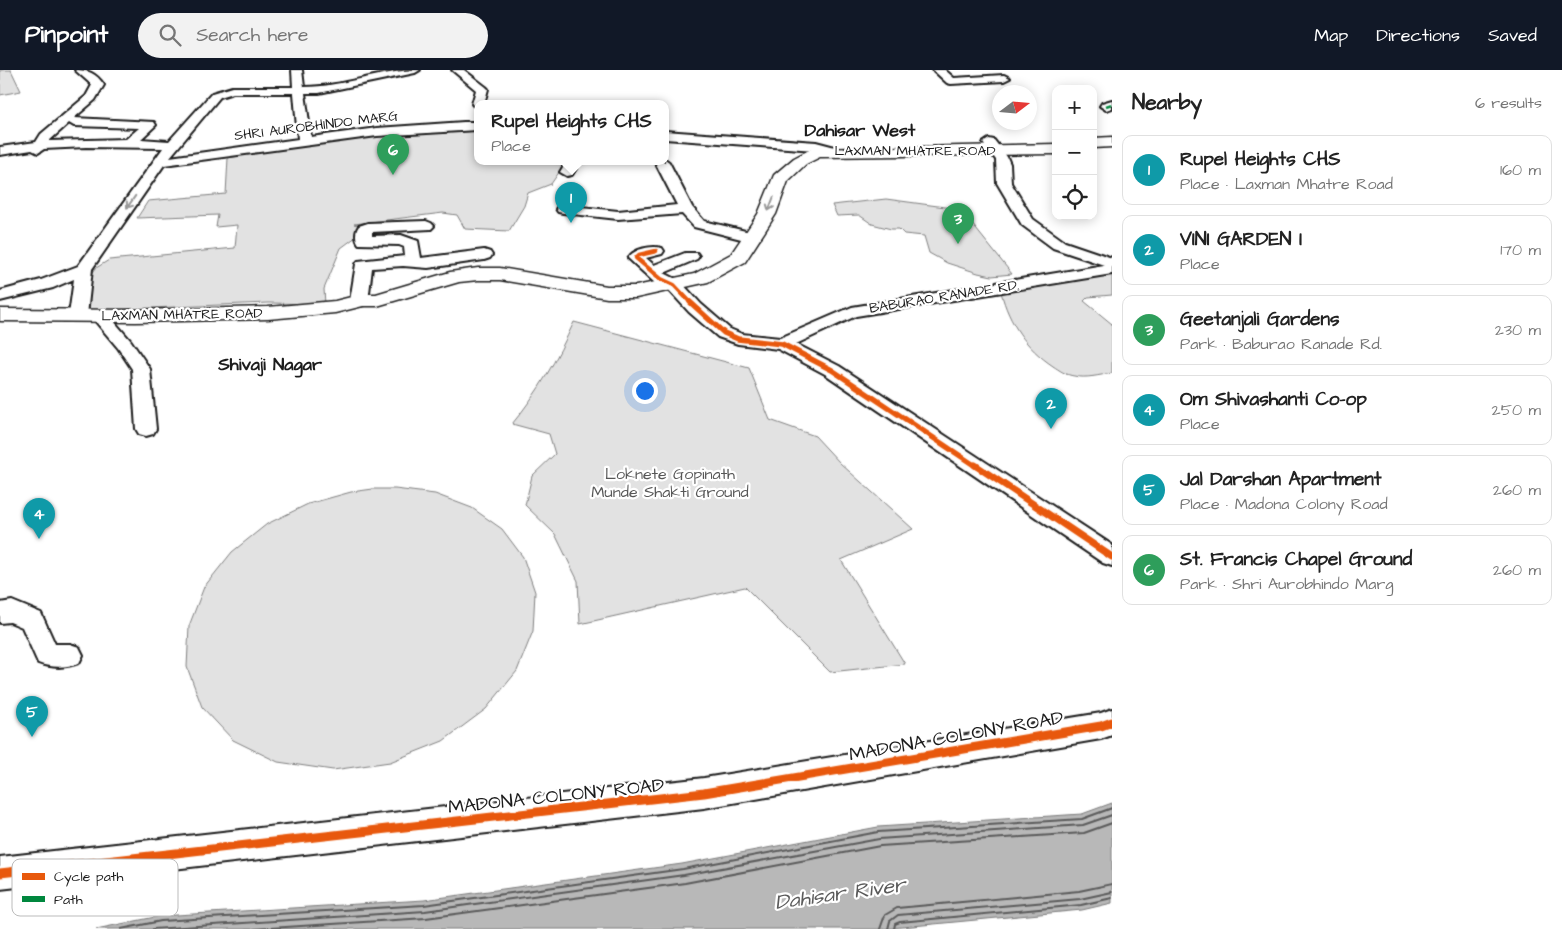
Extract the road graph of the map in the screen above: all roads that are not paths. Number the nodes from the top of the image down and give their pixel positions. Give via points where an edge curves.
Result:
1 (80, 70) edge
2 (97, 70) edge
3 (297, 70) edge
4 (415, 70) edge
5 (457, 70) edge
6 (938, 70) edge
7 (1004, 78) dead end
8 (298, 90) junction
9 (479, 100) edge
10 (78, 115) junction
11 (143, 115) dead end
12 (474, 126) edge
13 (669, 136) edge
14 (130, 142) junction
15 (305, 142) junction
16 (1112, 142) edge
17 (753, 143) junction
18 (1052, 143) edge
19 (1097, 143) edge
20 (45, 146) junction
21 (992, 146) junction
22 (171, 147) junction
23 (1112, 148) edge
24 (1052, 149) edge
25 (1097, 149) edge
26 (0, 151) edge
27 (802, 154) junction
28 (0, 155) edge
29 (160, 162) junction
30 (664, 165) edge
31 (564, 209) dead end
32 (686, 209) junction
33 (426, 226) dead end
34 (747, 236) junction
35 (656, 251) dead end
36 (691, 256) dead end
37 (414, 262) junction
38 (1112, 263) edge
39 (454, 268) junction
40 (84, 269) junction
41 (1112, 269) edge
42 (662, 279) junction
43 (0, 296) edge
44 (361, 300) junction
45 (0, 315) edge
46 (78, 315) junction
47 (100, 316) junction
48 (782, 344) junction
49 (146, 429) dead end
50 (1112, 558) edge
51 (0, 614) edge
52 (70, 655) dead end
53 (1112, 722) edge
54 (123, 859) edge

1 - 10 street via 98,86
2 - 10 street via 108,78 111,85 105,95
3 - 8 street
4 - 8 street via 332,88
5 - 9 street via 482,90
6 - 7 street via 952,81
8 - 15 street
8 - 22 street via 222,92
10 - 11 street
10 - 14 street via 150,125
10 - 20 street
12 - 15 street, SHRI AUROBHINDO MARG via 377,132
13 - 17 street
14 - 20 street
14 - 22 street
15 - 29 street, SHRI AUROBHINDO MARG
16 - 19 main road
17 - 27 street
17 - 27 street
18 - 21 main road, LAXMAN MHATRE ROAD
20 - 22 street
20 - 26 street
20 - 28 street
21 - 24 main road, LAXMAN MHATRE ROAD
21 - 27 main road, LAXMAN MHATRE ROAD via 852,143
21 - 38 street via 1004,165 1004,183 1027,222 1059,245
22 - 29 street
23 - 25 main road
27 - 34 main road, LAXMAN MHATRE ROAD via 768,176 748,215
29 -> 40 street
30 - 32 street
31 - 32 street via 618,215
32 - 34 street via 699,224
33 - 37 street via 364,229 364,240 402,240 412,244
34 - 42 main road, LAXMAN MHATRE ROAD via 688,272
35 - 42 street via 636,256 637,261
36 - 42 street
37 - 39 street
37 - 44 street via 364,264
39 - 42 main road, LAXMAN MHATRE ROAD via 485,264 500,274 606,292 636,292
39 - 44 main road, LAXMAN MHATRE ROAD via 377,300
40 - 43 street via 47,284
40 - 46 street
41 - 48 street, BABURAO RANADE RD. via 852,312
42 - 48 street via 724,333 738,339
44 - 47 main road, LAXMAN MHATRE ROAD via 335,307 268,313
45 - 46 main road, LAXMAN MHATRE ROAD
46 - 47 main road, LAXMAN MHATRE ROAD
47 - 49 street via 141,369
48 - 50 street via 832,370
51 - 52 street via 12,611 32,620 47,656
53 - 54 street, MADONA COLONY ROAD via 704,793

